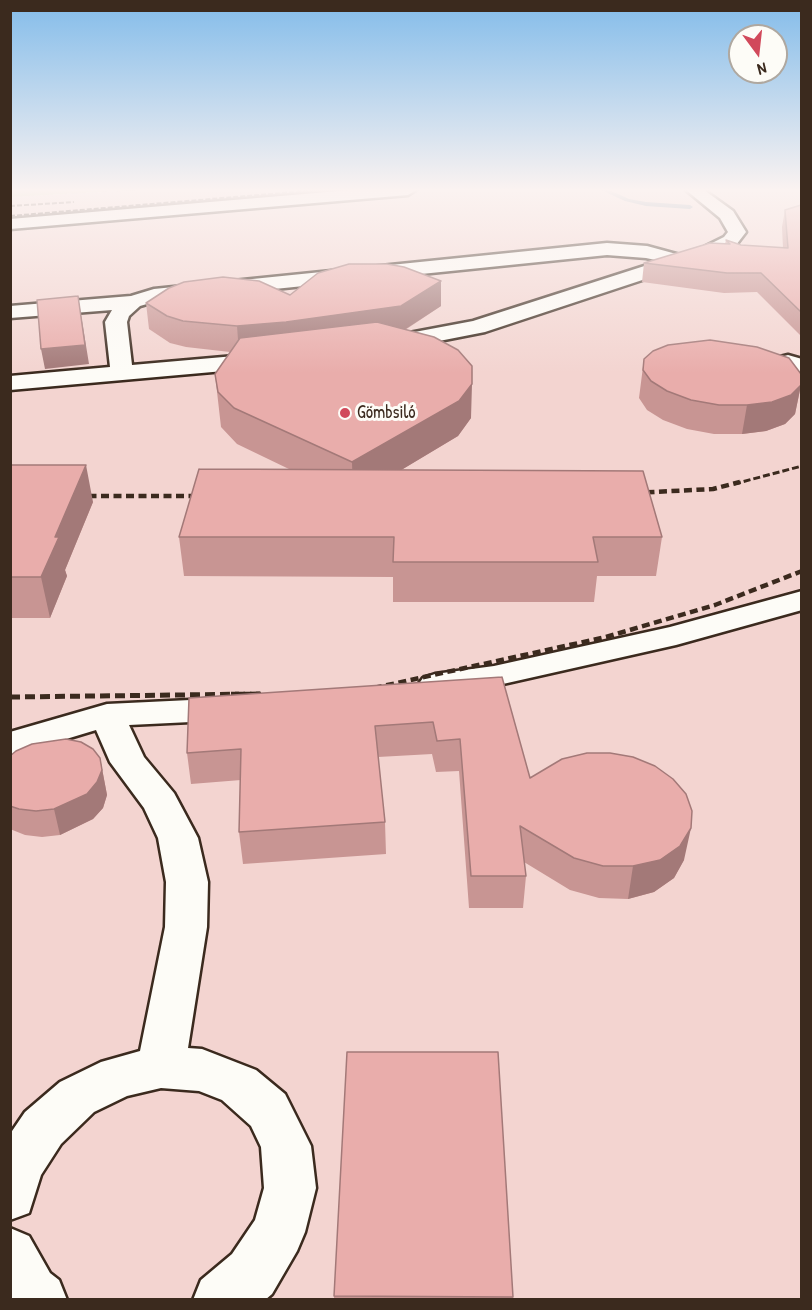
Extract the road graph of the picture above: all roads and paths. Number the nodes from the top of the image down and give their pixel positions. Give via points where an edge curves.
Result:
1 (586, 251) edge
2 (635, 251) edge
3 (711, 251) edge
4 (681, 261) junction
5 (133, 302) junction
6 (10, 312) edge
7 (367, 347) edge
8 (288, 358) edge
9 (122, 372) junction
10 (10, 383) edge
11 (801, 600) edge
12 (404, 690) edge
13 (269, 707) edge
14 (107, 715) junction
15 (10, 744) edge
16 (161, 1067) junction
17 (10, 1195) edge
18 (10, 1255) edge
19 (39, 1299) edge
20 (221, 1299) edge

1 - 5 lane via 154,295
2 - 4 lane
3 - 4 lane
4 - 7 lane via 477,327
5 - 6 lane
5 - 9 lane via 116,322
8 - 9 lane
9 - 10 lane
11 - 12 lane via 676,635 494,676
13 - 14 lane
14 - 15 lane
14 - 16 lane via 128,762 160,802 178,838 187,882 186,927
16 - 17 lane via 118,1077 77,1097 43,1128 18,1167
16 - 20 lane via 202,1070 239,1085 268,1110 286,1146 290,1188 278,1232 252,1274
18 - 19 lane via 30,1293

